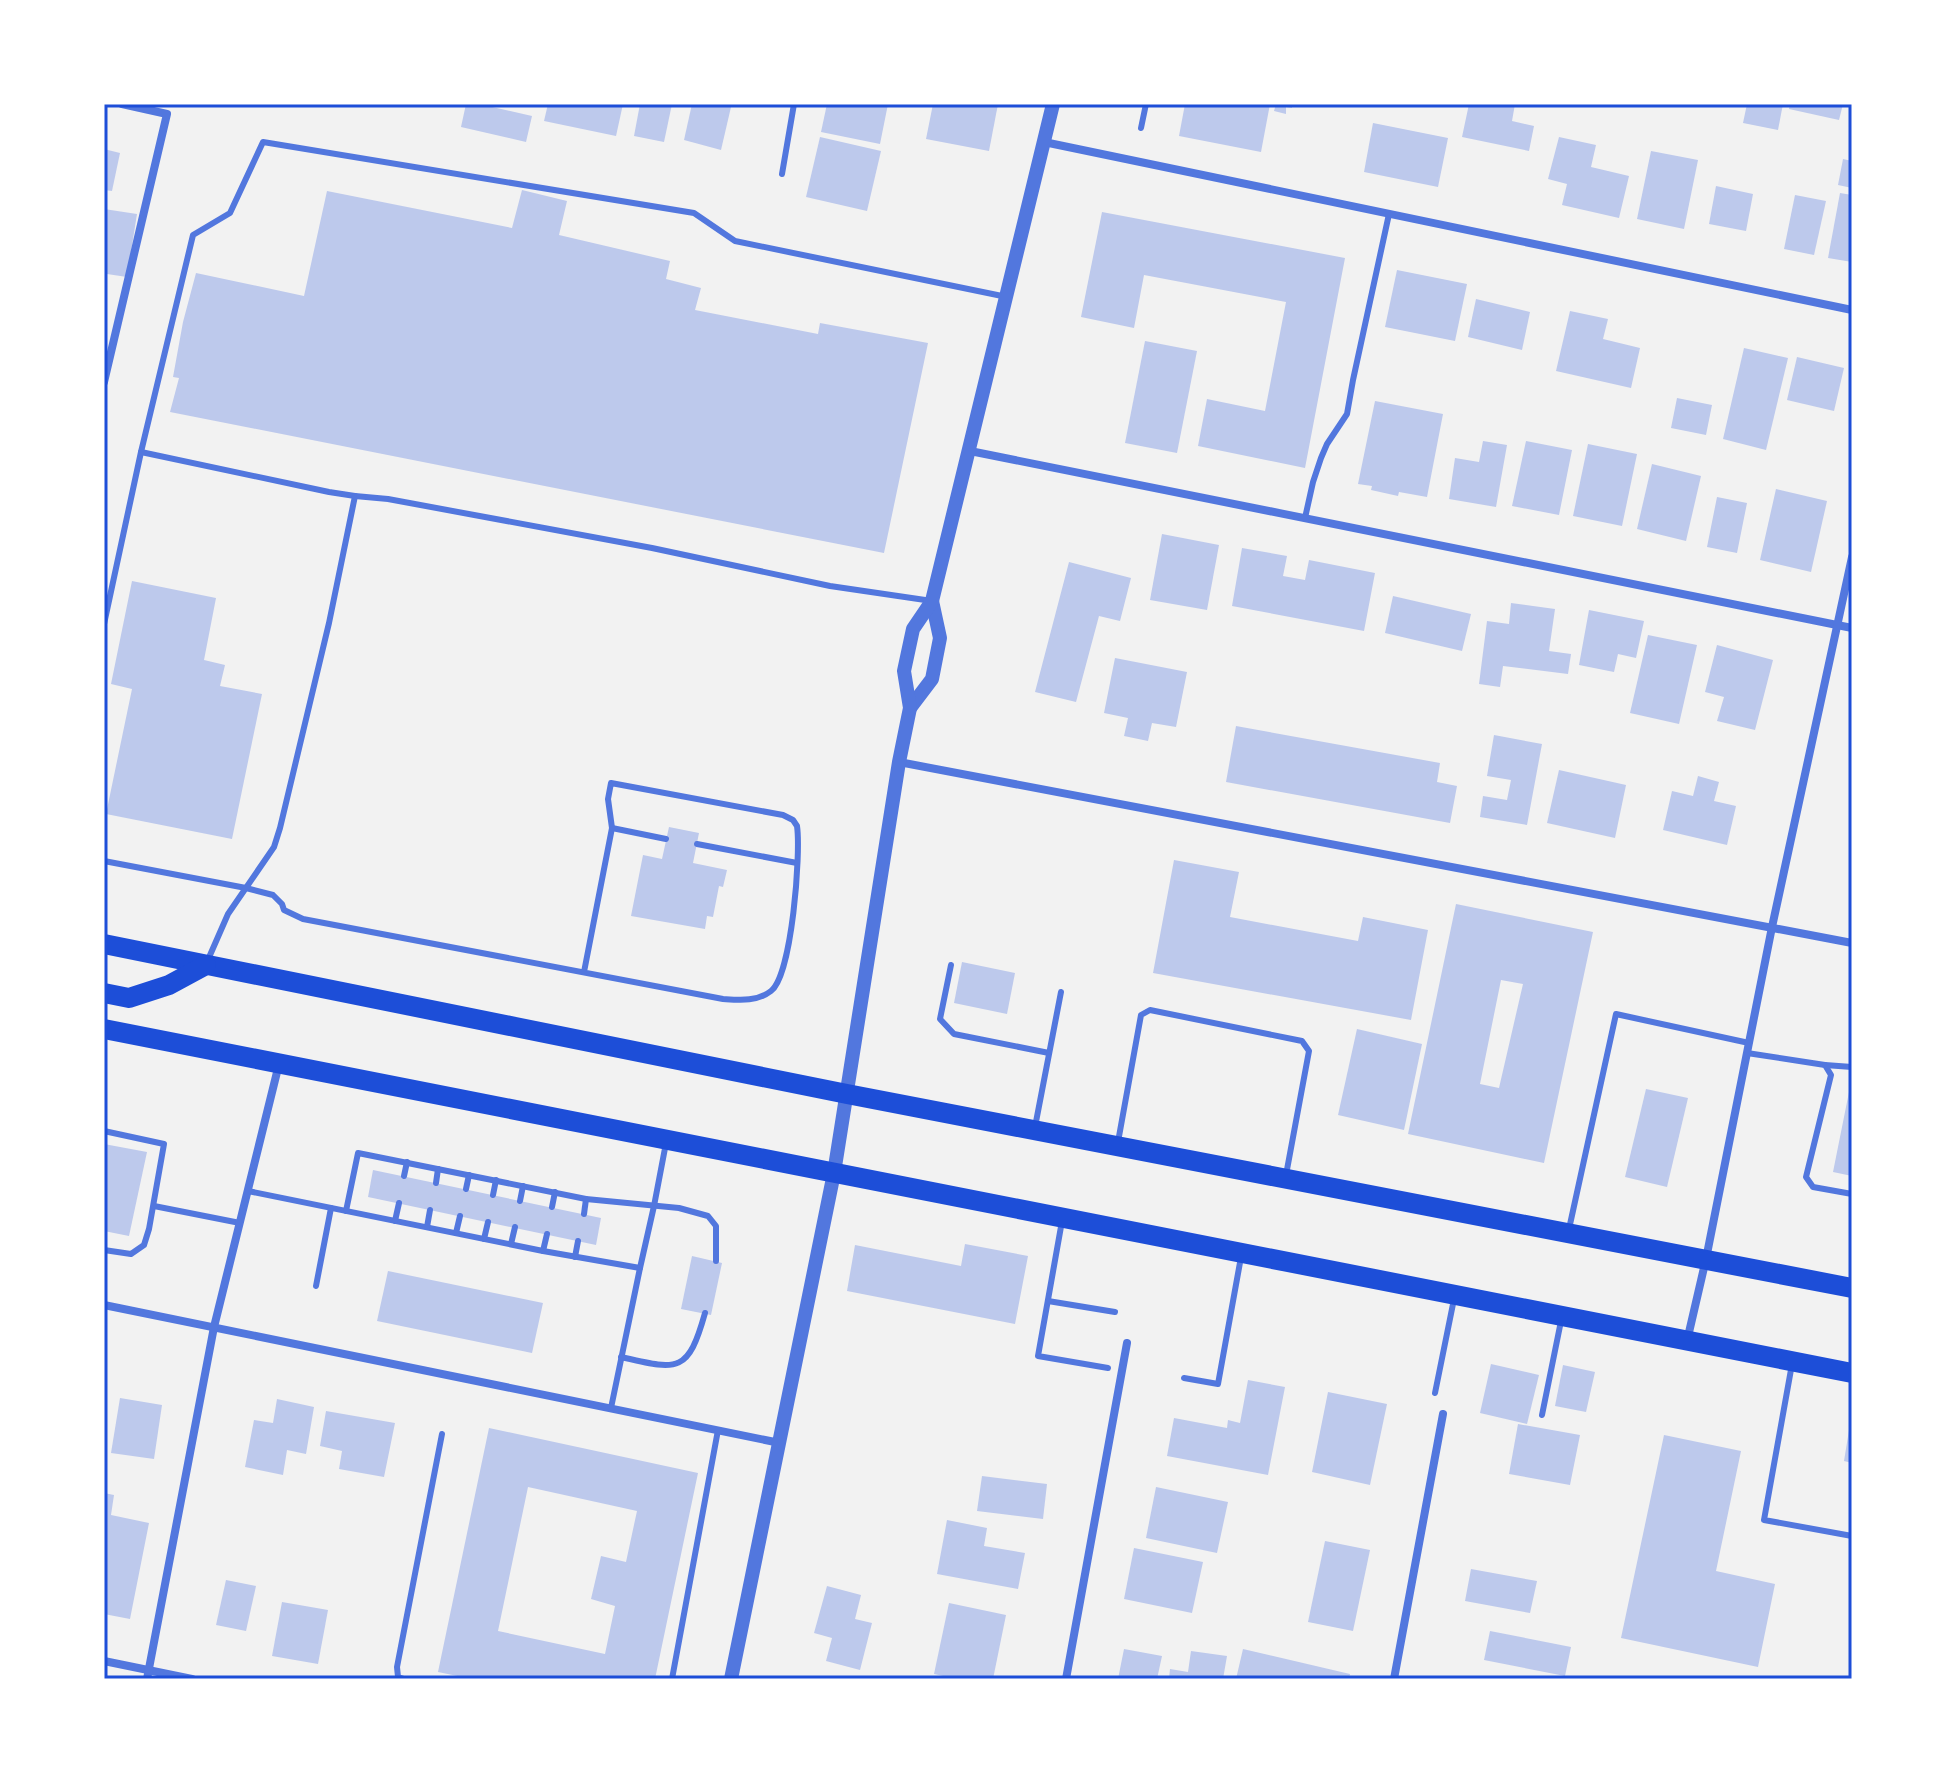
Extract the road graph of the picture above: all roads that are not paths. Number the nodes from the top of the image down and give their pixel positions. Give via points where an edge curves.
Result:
1 (122, 104) edge
2 (794, 104) edge
3 (1053, 104) edge
4 (1146, 104) edge
5 (1141, 128) dead end
6 (1044, 142) junction
7 (782, 174) dead end
8 (1389, 214) junction
9 (1007, 297) junction
10 (1852, 310) edge
11 (104, 382) edge
12 (970, 451) junction
13 (141, 452) junction
14 (355, 496) junction
15 (1305, 518) junction
16 (1852, 557) edge
17 (932, 601) junction
18 (104, 624) edge
19 (1837, 625) junction
20 (1852, 628) edge
21 (910, 708) junction
22 (899, 762) junction
23 (612, 828) junction
24 (666, 839) dead end
25 (697, 844) dead end
26 (104, 861) edge
27 (797, 863) junction
28 (246, 888) junction
29 (1772, 927) junction
30 (1852, 943) edge
31 (104, 944) edge
32 (206, 965) junction
33 (951, 965) dead end
34 (584, 972) junction
35 (1061, 992) dead end
36 (104, 993) edge
37 (104, 1029) edge
38 (1749, 1043) junction
39 (1049, 1053) junction
40 (1747, 1053) junction
41 (279, 1063) junction
42 (1825, 1065) junction
43 (1852, 1067) edge
44 (847, 1094) junction
45 (1034, 1130) junction
46 (104, 1131) edge
47 (667, 1140) junction
48 (1117, 1146) junction
49 (407, 1162) junction
50 (438, 1169) junction
51 (834, 1173) junction
52 (469, 1175) junction
53 (404, 1176) dead end
54 (1285, 1178) junction
55 (496, 1180) junction
56 (436, 1183) dead end
57 (523, 1186) junction
58 (466, 1189) dead end
59 (248, 1191) junction
60 (555, 1192) junction
61 (1852, 1194) edge
62 (493, 1195) dead end
63 (586, 1199) junction
64 (520, 1201) dead end
65 (399, 1203) dead end
66 (154, 1206) junction
67 (654, 1206) junction
68 (552, 1207) dead end
69 (331, 1208) junction
70 (430, 1210) dead end
71 (346, 1211) junction
72 (584, 1214) dead end
73 (460, 1216) dead end
74 (1062, 1218) junction
75 (395, 1221) junction
76 (488, 1222) dead end
77 (240, 1223) junction
78 (427, 1227) junction
79 (515, 1227) dead end
80 (456, 1233) junction
81 (1568, 1233) junction
82 (547, 1234) dead end
83 (484, 1239) junction
84 (578, 1241) dead end
85 (511, 1244) junction
86 (104, 1250) edge
87 (543, 1251) junction
88 (1242, 1253) junction
89 (575, 1257) junction
90 (1706, 1259) junction
91 (716, 1261) dead end
92 (640, 1268) junction
93 (316, 1286) dead end
94 (1852, 1288) edge
95 (1454, 1295) junction
96 (1048, 1301) junction
97 (104, 1305) edge
98 (1115, 1312) dead end
99 (705, 1313) dead end
100 (1562, 1317) junction
101 (214, 1327) junction
102 (1687, 1341) junction
103 (1127, 1343) dead end
104 (621, 1357) junction
105 (1792, 1361) junction
106 (1108, 1368) dead end
107 (1852, 1373) edge
108 (1184, 1378) dead end
109 (1435, 1393) dead end
110 (611, 1408) junction
111 (1443, 1414) dead end
112 (1542, 1415) dead end
113 (718, 1430) junction
114 (442, 1434) dead end
115 (780, 1443) junction
116 (1852, 1536) edge
117 (104, 1661) edge
118 (148, 1674) edge
119 (192, 1679) edge
120 (404, 1679) edge
121 (672, 1679) edge
122 (731, 1679) edge
123 (1066, 1679) edge
124 (1394, 1679) edge

1 - 11 street via 167,114
2 - 7 lane
3 - 6 street
4 - 5 lane
6 - 8 street
6 - 9 street
8 - 10 street
8 - 15 lane via 1347,414 1321,458
9 - 12 street
9 - 13 lane via 735,241 694,213 263,142 230,213 193,235
12 - 15 street
12 - 17 street
13 - 14 lane
13 - 18 lane
14 - 17 lane
14 - 28 lane via 286,808 274,847
15 - 19 street
16 - 19 street
17 - 21 street via 913,629 904,671
17 - 21 street via 938,651 932,679
19 - 20 street
19 - 29 street
21 - 22 street
22 - 29 street
22 - 44 street
23 - 24 lane
23 - 27 lane via 611,783 783,815 797,826
23 - 34 lane
25 - 27 lane
26 - 28 lane
27 - 34 lane via 785,963 769,993 756,999 723,999
28 - 32 lane
28 - 34 lane via 273,895 284,910 303,919
29 - 30 street
29 - 38 street
31 - 32 main road
32 - 36 main road via 129,998
32 - 44 main road
33 - 39 lane via 940,1019 954,1034
35 - 39 lane
37 - 41 main road
38 - 40 street
38 - 81 lane via 1616,1014
39 - 45 lane
40 - 42 lane
40 - 90 street
41 - 47 main road
41 - 59 street
42 - 43 lane
42 - 61 lane via 1831,1075 1806,1177 1813,1187
44 - 45 main road
44 - 51 street
45 - 48 main road
46 - 66 lane via 164,1144
47 - 51 main road
47 - 67 lane
48 - 54 main road
48 - 54 lane via 1141,1015 1150,1010 1302,1041 1309,1051
49 - 50 lane
49 - 53 lane
49 - 71 lane via 358,1153
50 - 52 lane
50 - 56 lane
51 - 74 main road
51 - 115 street
52 - 55 lane
52 - 58 lane
54 - 81 main road
55 - 57 lane
55 - 62 lane
57 - 60 lane
57 - 64 lane
59 - 69 lane
59 - 77 street
60 - 63 lane
60 - 68 lane
63 - 67 lane
63 - 72 lane
65 - 75 lane
66 - 77 lane
66 - 86 lane via 139,1250
67 - 91 lane via 708,1216 716,1226
67 - 92 lane
69 - 71 lane
69 - 93 lane
70 - 78 lane
71 - 75 lane
73 - 80 lane
74 - 88 main road
74 - 96 lane
75 - 78 lane
76 - 83 lane
77 - 101 street
78 - 80 lane
79 - 85 lane
80 - 83 lane
81 - 90 main road
82 - 87 lane
83 - 85 lane
84 - 89 lane
85 - 87 lane
87 - 89 lane
88 - 95 main road
88 - 108 lane via 1218,1384
89 - 92 lane
90 - 94 main road
90 - 102 street
92 - 104 lane
95 - 100 main road
95 - 109 lane
96 - 98 lane
96 - 106 lane via 1038,1356
97 - 101 street
99 - 104 lane via 691,1353 681,1364 660,1366
100 - 102 main road
100 - 112 lane
101 - 110 street
101 - 118 street
102 - 105 main road
103 - 123 street
104 - 110 lane
105 - 107 main road
105 - 116 lane via 1764,1520
110 - 113 street
111 - 124 street
113 - 115 street
113 - 121 lane
114 - 120 lane via 397,1667 398,1677
115 - 122 street
117 - 118 street
118 - 119 street

